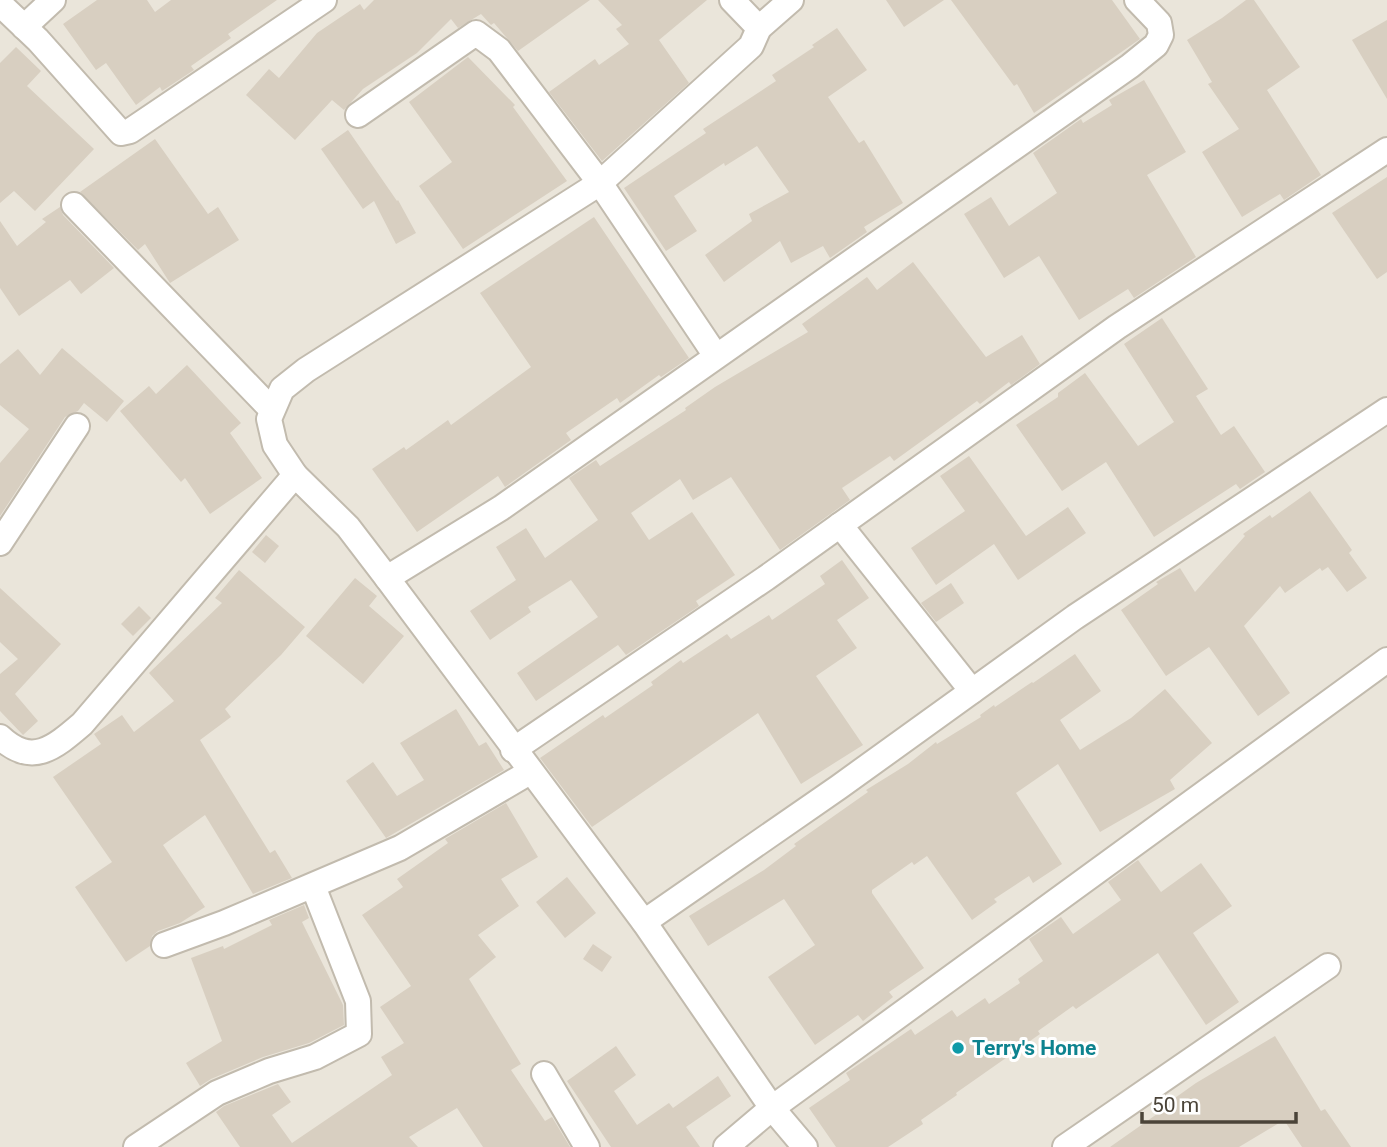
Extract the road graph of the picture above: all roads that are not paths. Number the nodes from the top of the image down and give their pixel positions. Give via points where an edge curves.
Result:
1 (53, 0) edge
2 (324, 0) edge
3 (732, 0) edge
4 (791, 0) edge
5 (1137, 0) edge
6 (0, 4) edge
7 (24, 27) junction
8 (759, 29) junction
9 (358, 116) dead end
10 (1387, 150) edge
11 (600, 183) junction
12 (74, 205) dead end
13 (716, 356) junction
14 (272, 410) junction
15 (1387, 410) edge
16 (77, 426) dead end
17 (295, 475) junction
18 (841, 524) junction
19 (0, 543) edge
20 (387, 578) junction
21 (1387, 660) edge
22 (972, 691) junction
23 (0, 737) edge
24 (513, 750) junction
25 (530, 772) junction
26 (313, 887) junction
27 (644, 922) junction
28 (164, 945) dead end
29 (1328, 966) dead end
30 (544, 1074) dead end
31 (772, 1108) junction
32 (136, 1147) edge
33 (587, 1147) edge
34 (726, 1147) edge
35 (805, 1147) edge
36 (1065, 1147) edge

1 - 7 street
2 - 7 street via 121,134
3 - 8 street
4 - 8 street
5 - 13 street via 1159,23 1161,35 1156,45
6 - 7 street
8 - 11 street via 751,46
9 - 11 street via 476,33 499,50
10 - 18 street via 1117,327
11 - 13 street
11 - 14 street via 306,370 282,389
12 - 14 street
13 - 20 street via 501,508
14 - 17 street via 269,419 275,445
15 - 22 street via 1075,617
16 - 19 street
17 - 20 street via 348,527
17 - 23 street via 82,724 47,751 28,752
18 - 22 street
18 - 24 street
20 - 24 street
21 - 31 street
22 - 27 street
24 - 25 street
25 - 26 street via 400,848
25 - 27 street
26 - 28 street
26 - 32 street via 358,1001 359,1034 316,1057 217,1093
27 - 31 street
29 - 36 street
30 - 33 street
31 - 34 street
31 - 35 street

